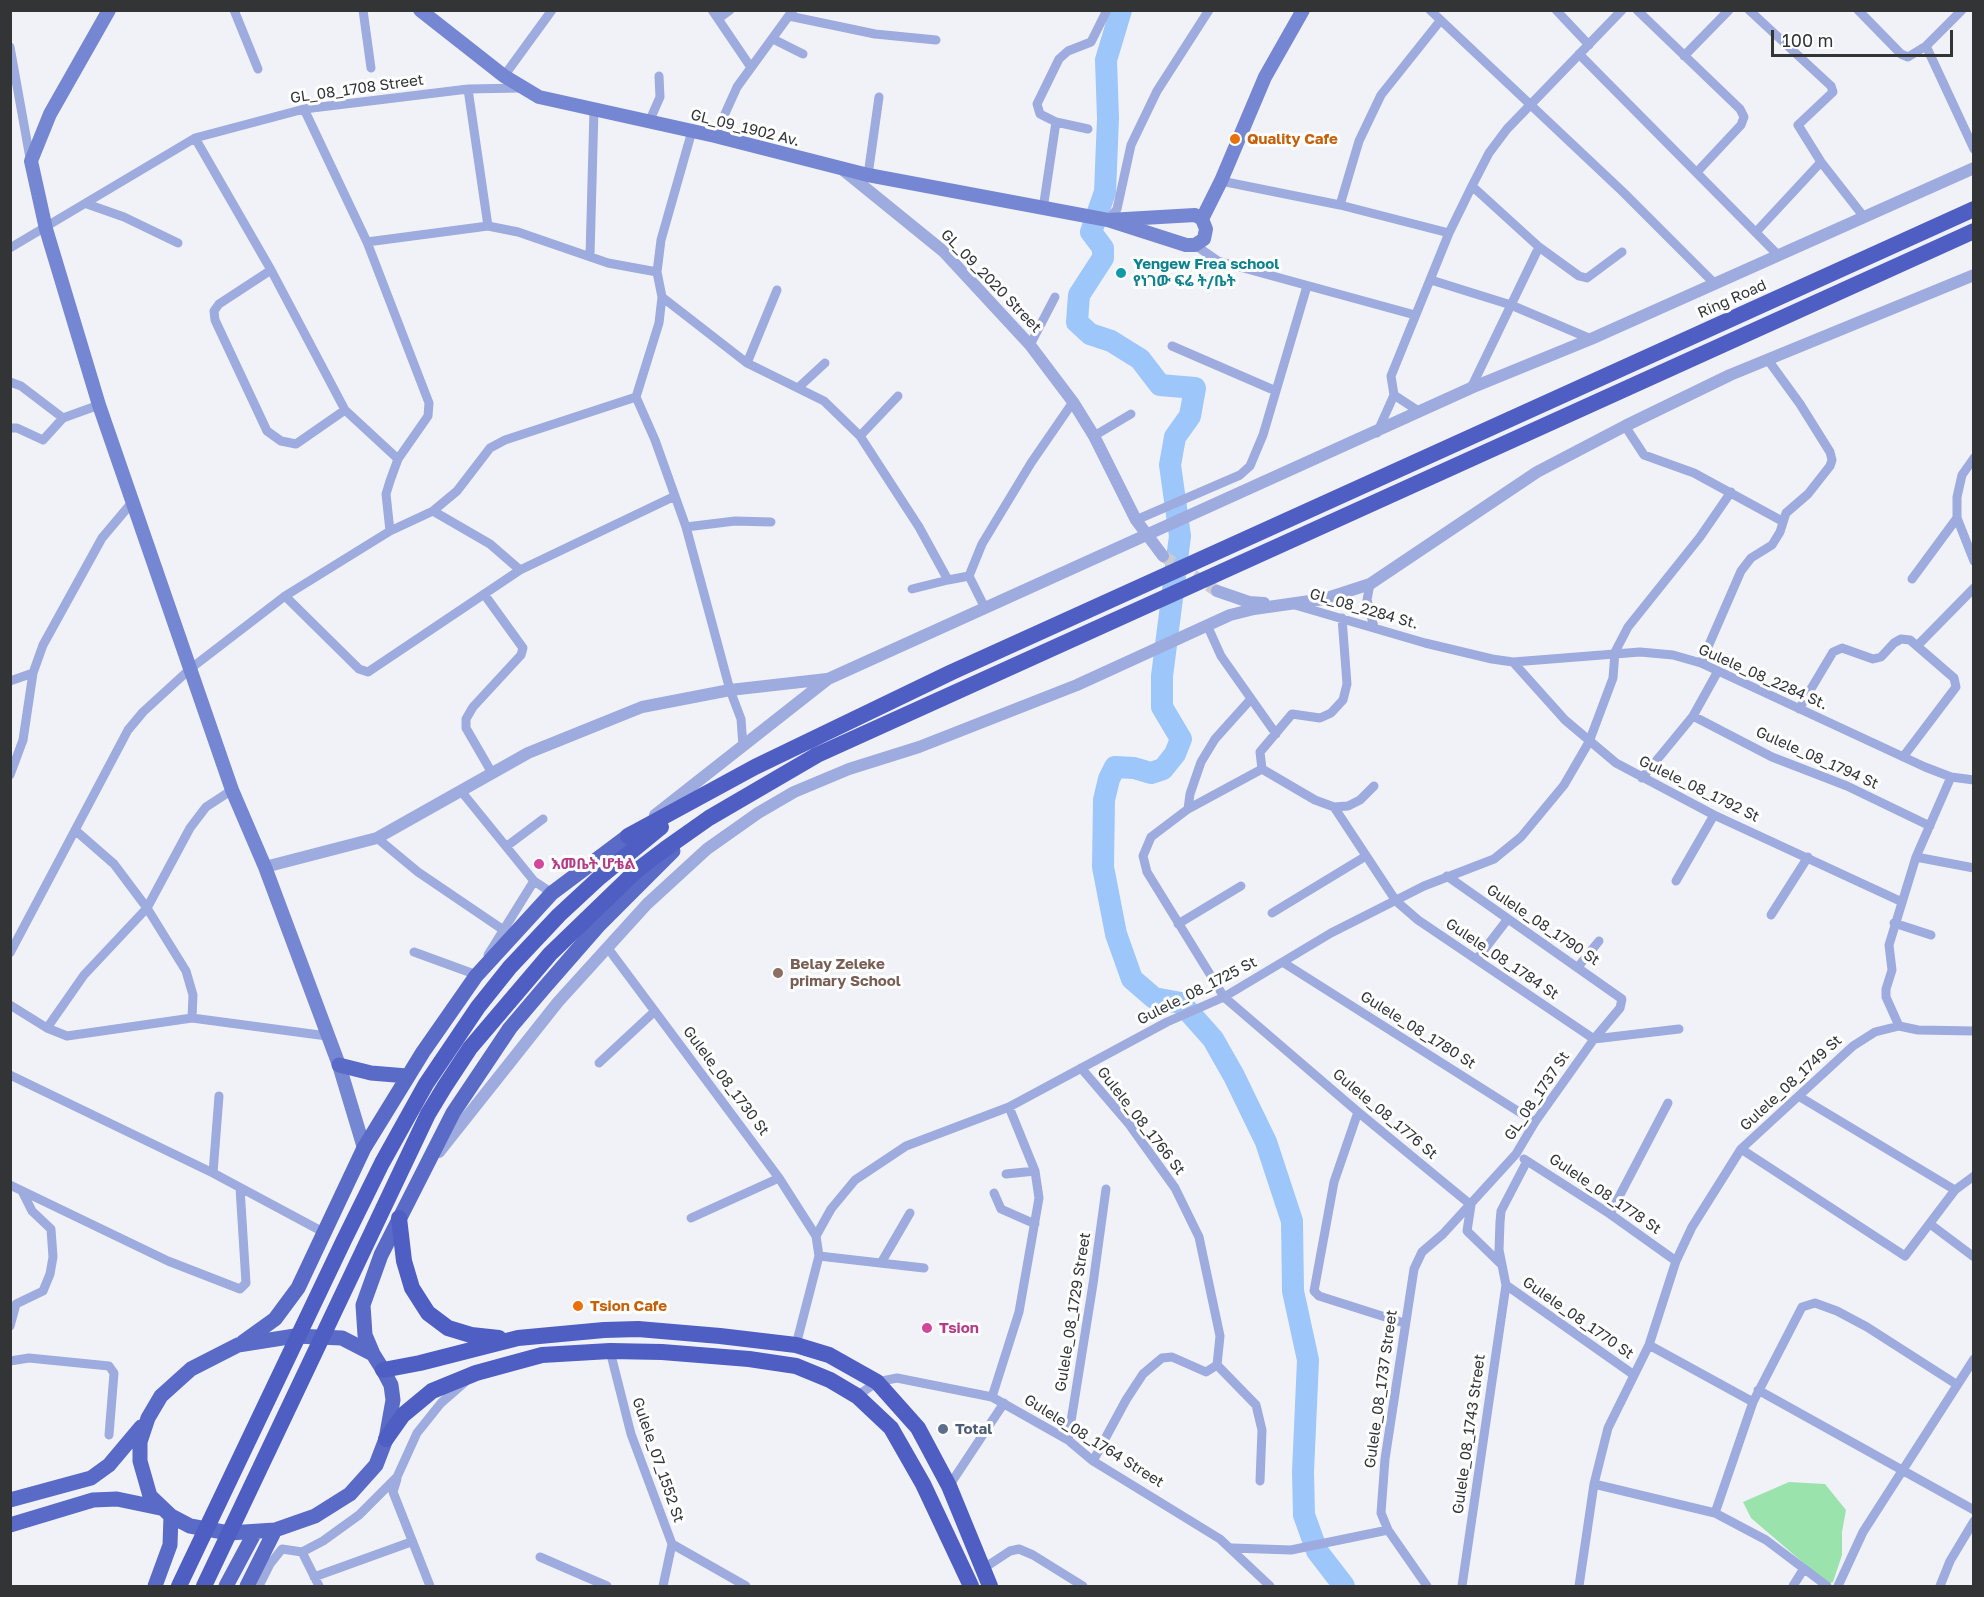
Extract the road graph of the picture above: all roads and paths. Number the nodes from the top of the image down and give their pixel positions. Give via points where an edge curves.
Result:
1 (109, 10) edge
2 (234, 10) edge
3 (363, 10) edge
4 (420, 10) edge
5 (552, 10) edge
6 (730, 10) edge
7 (1107, 10) edge
8 (1209, 10) edge
9 (1303, 10) edge
10 (1430, 10) edge
11 (1556, 10) edge
12 (1622, 10) edge
13 (1638, 10) edge
14 (1729, 10) edge
15 (1749, 10) edge
16 (1858, 10) edge
17 (1962, 10) edge
18 (791, 13) edge
19 (715, 14) edge
20 (1440, 21) junction
21 (773, 39) junction
22 (936, 40) dead end
23 (1589, 45) junction
24 (1926, 46) junction
25 (10, 47) edge
26 (803, 54) dead end
27 (1579, 54) junction
28 (1684, 56) junction
29 (750, 66) junction
30 (371, 68) dead end
31 (258, 69) dead end
32 (504, 76) junction
33 (659, 76) dead end
34 (520, 88) junction
35 (468, 89) junction
36 (879, 97) dead end
37 (1528, 105) junction
38 (304, 109) junction
39 (594, 109) junction
40 (650, 122) junction
41 (1056, 122) junction
42 (1088, 129) dead end
43 (692, 131) junction
44 (715, 136) junction
45 (195, 138) junction
46 (1974, 149) edge
47 (31, 161) junction
48 (1821, 162) junction
49 (842, 168) junction
50 (1974, 168) edge
51 (1697, 172) junction
52 (868, 175) junction
53 (1221, 181) junction
54 (1472, 186) junction
55 (87, 204) junction
56 (1340, 205) junction
57 (1043, 209) junction
58 (1974, 209) edge
59 (1183, 215) junction
60 (1863, 218) junction
61 (1202, 219) junction
62 (1108, 220) junction
63 (488, 226) junction
64 (46, 229) junction
65 (1974, 231) edge
66 (1756, 232) junction
67 (1449, 233) junction
68 (367, 242) junction
69 (1180, 242) junction
70 (178, 243) dead end
71 (1195, 245) junction
72 (1539, 247) junction
73 (10, 248) edge
74 (1622, 252) dead end
75 (1778, 255) junction
76 (590, 256) junction
77 (271, 270) junction
78 (657, 272) junction
79 (1974, 275) edge
80 (1431, 280) junction
81 (1715, 284) junction
82 (1307, 286) junction
83 (777, 290) dead end
84 (662, 297) junction
85 (1055, 297) dead end
86 (1511, 305) junction
87 (1415, 315) junction
88 (1590, 339) junction
89 (1030, 345) junction
90 (1172, 346) dead end
91 (1768, 360) junction
92 (747, 363) junction
93 (825, 363) dead end
94 (10, 382) edge
95 (800, 387) junction
96 (1471, 388) junction
97 (1276, 391) junction
98 (1394, 395) junction
99 (898, 396) dead end
100 (636, 397) junction
101 (1073, 402) junction
102 (99, 405) junction
103 (345, 410) junction
104 (1420, 412) junction
105 (1131, 414) dead end
106 (63, 418) junction
107 (1625, 426) junction
108 (10, 428) edge
109 (1377, 433) junction
110 (860, 436) junction
111 (1094, 436) junction
112 (1974, 458) edge
113 (398, 459) junction
114 (1731, 492) junction
115 (675, 496) junction
116 (134, 500) junction
117 (433, 511) junction
118 (1957, 518) junction
119 (1136, 520) junction
120 (1782, 521) junction
121 (771, 522) dead end
122 (686, 527) junction
123 (390, 531) junction
124 (1163, 556) tunnel mouth
125 (1974, 561) edge
126 (520, 570) junction
127 (969, 576) junction
128 (1912, 579) dead end
129 (948, 580) junction
130 (1370, 584) junction
131 (1974, 588) edge
132 (912, 589) dead end
133 (1217, 591) tunnel mouth
134 (484, 594) junction
135 (285, 596) junction
136 (1230, 597) junction
137 (1295, 605) junction
138 (985, 608) junction
139 (1230, 615) junction
140 (1342, 618) junction
141 (1207, 626) junction
142 (1374, 627) junction
143 (1425, 643) joint
144 (1918, 645) junction
145 (1615, 652) junction
146 (1513, 662) junction
147 (1701, 663) junction
148 (190, 669) junction
149 (1718, 671) junction
150 (33, 673) junction
151 (828, 679) junction
152 (10, 681) edge
153 (730, 690) junction
154 (1250, 700) junction
155 (1799, 709) junction
156 (1693, 716) junction
157 (1276, 734) junction
158 (1589, 742) junction
159 (743, 746) junction
160 (1904, 757) junction
161 (1262, 769) junction
162 (492, 773) junction
163 (10, 775) edge
164 (1951, 777) junction
165 (1642, 778) junction
166 (1974, 780) edge
167 (1374, 786) dead end
168 (232, 790) junction
169 (461, 790) junction
170 (692, 802) junction
171 (1334, 807) junction
172 (1188, 809) junction
173 (1714, 815) junction
174 (709, 818) junction
175 (543, 819) dead end
176 (1930, 826) junction
177 (75, 830) junction
178 (628, 836) junction
179 (377, 837) junction
180 (507, 846) junction
181 (1366, 856) junction
182 (1808, 857) junction
183 (1916, 857) junction
184 (265, 867) junction
185 (1974, 868) edge
186 (1447, 876) junction
187 (1676, 880) dead end
188 (534, 881) junction
189 (1241, 886) dead end
190 (552, 893) junction
191 (1396, 901) junction
192 (1900, 901) junction
193 (147, 908) junction
194 (1272, 913) dead end
195 (1771, 915) dead end
196 (1507, 920) junction
197 (1894, 923) junction
198 (1178, 924) junction
199 (502, 929) junction
200 (1931, 935) dead end
201 (1599, 941) dead end
202 (607, 947) junction
203 (414, 952) dead end
204 (10, 953) edge
205 (1477, 959) junction
206 (1284, 963) junction
207 (1578, 967) junction
208 (476, 976) junction
209 (1224, 997) junction
210 (1622, 999) joint
211 (10, 1005) edge
212 (655, 1011) junction
213 (192, 1018) junction
214 (1899, 1026) junction
215 (47, 1028) junction
216 (1678, 1029) dead end
217 (1974, 1031) edge
218 (327, 1036) junction
219 (1594, 1040) junction
220 (599, 1063) dead end
221 (339, 1065) junction
222 (1081, 1068) junction
223 (10, 1075) edge
224 (407, 1076) junction
225 (219, 1096) dead end
226 (1800, 1097) junction
227 (1668, 1103) dead end
228 (1009, 1107) junction
229 (1358, 1112) junction
230 (1535, 1122) junction
231 (364, 1148) junction
232 (1741, 1149) junction
233 (1516, 1154) junction
234 (1527, 1161) junction
235 (1035, 1171) junction
236 (213, 1173) junction
237 (1006, 1174) dead end
238 (1974, 1176) edge
239 (779, 1178) junction
240 (417, 1179) junction
241 (10, 1185) edge
242 (240, 1188) junction
243 (1106, 1189) dead end
244 (1955, 1190) junction
245 (22, 1191) junction
246 (994, 1193) dead end
247 (1471, 1205) junction
248 (910, 1213) dead end
249 (1610, 1214) junction
250 (399, 1218) junction
251 (691, 1218) dead end
252 (1035, 1224) junction
253 (1930, 1224) junction
254 (325, 1233) junction
255 (816, 1236) junction
256 (819, 1256) junction
257 (1974, 1257) edge
258 (1676, 1261) junction
259 (881, 1263) junction
260 (1502, 1265) junction
261 (924, 1268) dead end
262 (1506, 1285) junction
263 (1404, 1323) junction
264 (10, 1326) edge
265 (518, 1338) junction
266 (238, 1345) junction
267 (796, 1345) junction
268 (1649, 1345) junction
269 (610, 1351) junction
270 (373, 1354) junction
271 (1974, 1359) edge
272 (10, 1361) edge
273 (1217, 1365) junction
274 (383, 1370) junction
275 (476, 1373) junction
276 (1634, 1376) junction
277 (877, 1382) junction
278 (1956, 1384) junction
279 (1758, 1390) junction
280 (857, 1396) junction
281 (992, 1397) junction
282 (1753, 1402) junction
283 (1004, 1403) junction
284 (148, 1418) junction
285 (109, 1436) dead end
286 (386, 1439) junction
287 (1068, 1440) junction
288 (1093, 1461) junction
289 (1902, 1469) junction
290 (397, 1477) junction
291 (1260, 1480) dead end
292 (1594, 1484) junction
293 (949, 1486) junction
294 (10, 1500) edge
295 (1974, 1510) edge
296 (165, 1512) junction
297 (1715, 1513) junction
298 (1974, 1521) edge
299 (10, 1525) edge
300 (275, 1530) junction
301 (1388, 1530) junction
302 (250, 1533) junction
303 (411, 1542) junction
304 (672, 1544) junction
305 (1232, 1548) junction
306 (302, 1552) junction
307 (540, 1557) dead end
308 (983, 1569) junction
309 (1803, 1570) junction
310 (316, 1582) edge
311 (969, 1582) edge
312 (155, 1587) edge
313 (179, 1587) edge
314 (204, 1587) edge
315 (226, 1587) edge
316 (247, 1587) edge
317 (259, 1587) edge
318 (430, 1587) edge
319 (607, 1587) edge
320 (663, 1587) edge
321 (746, 1587) edge
322 (990, 1587) edge
323 (1083, 1587) edge
324 (1270, 1587) edge
325 (1427, 1587) edge
326 (1462, 1587) edge
327 (1579, 1587) edge
328 (1793, 1587) edge
329 (1827, 1587) edge
330 (1838, 1587) edge
331 (1940, 1587) edge

1 - 47 main road via 50,114
2 - 31 street
3 - 30 street
4 - 32 main road, GL_09_1902 Av.
5 - 32 street
6 - 19 street
7 - 41 street via 1091,42 1059,59 1037,104 1040,114
8 - 62 street via 1157,91 1131,144 1117,209
9 - 53 main road via 1265,77
10 - 20 street
11 - 23 street
12 - 23 street
13 - 28 street
14 - 28 street
15 - 48 street via 1831,86 1829,99 1798,125
16 - 24 street via 1901,54 1908,57
17 - 24 street
18 - 21 street
18 - 22 street via 875,34
19 - 29 street
20 - 37 street
20 - 56 street via 1381,95 1359,141
21 - 26 street
21 - 29 street
23 - 27 street
24 - 46 street
25 - 47 street
27 - 37 street
27 - 51 street
28 - 51 street via 1744,117
29 - 44 street
32 - 34 main road, GL_09_1902 Av.
33 - 40 street via 660,96
34 - 35 street, GL_08_1708 Street
34 - 39 main road, GL_09_1902 Av. via 539,97
35 - 38 street, GL_08_1708 Street
35 - 63 street
36 - 52 street
37 - 54 street via 1489,153
37 - 81 street
38 - 45 street, GL_08_1708 Street
38 - 68 street
39 - 40 main road, GL_09_1902 Av.
39 - 76 street
40 - 43 main road, GL_09_1902 Av.
41 - 42 street
41 - 57 street
43 - 44 main road, GL_09_1902 Av.
43 - 78 street via 669,205
44 - 49 main road, GL_09_1902 Av.
45 - 55 street, GL_08_1708 Street
45 - 77 street
47 - 64 main road
48 - 60 street
48 - 66 street
49 - 52 main road, GL_09_1902 Av.
49 - 89 street, GL_09_2020 Street via 943,251
50 - 60 street
51 - 66 street
52 - 57 main road, GL_09_1902 Av.
53 - 56 street
53 - 61 main road
54 - 67 street
54 - 72 street
55 - 64 street, GL_08_1708 Street
55 - 70 street
56 - 67 street
57 - 62 main road, GL_09_1902 Av.
58 - 170 highway, Ring Road via 952,672 755,766
59 - 61 main road
59 - 62 main road
59 - 69 main road via 1175,224 1174,234
60 - 75 street
61 - 71 main road via 1204,239
62 - 69 main road
63 - 68 street
63 - 76 street
64 - 73 street, GL_08_1708 Street
64 - 102 main road
65 - 174 highway via 817,754
66 - 75 street
67 - 80 street
68 - 113 street via 430,408
69 - 71 main road
71 - 82 street via 1218,261
72 - 74 street via 1587,278
72 - 86 street
75 - 81 street
76 - 78 street
77 - 103 street
77 - 103 street via 214,311 267,431 281,441 296,444
78 - 84 street
79 - 91 street
80 - 86 street
80 - 87 street
81 - 88 street
82 - 87 street
82 - 97 street
83 - 92 street
84 - 92 street
84 - 100 street via 659,323
85 - 89 street
86 - 88 street
86 - 96 street
87 - 98 street via 1391,376
88 - 96 street
89 - 101 street, GL_09_2020 Street
90 - 97 street
91 - 107 street
91 - 120 street via 1800,404 1832,460
92 - 95 street
93 - 95 street
94 - 106 street
95 - 110 street via 824,401
96 - 104 street
97 - 119 street via 1255,457 1245,471
98 - 104 street
98 - 109 street
99 - 110 street
100 - 115 street
100 - 117 street via 490,448 457,491
101 - 111 street, GL_09_2020 Street
101 - 127 street via 982,544
102 - 106 street
102 - 116 main road
103 - 113 street
104 - 109 street
105 - 111 street
106 - 108 street via 43,440
107 - 114 street via 1644,455 1694,473
107 - 130 street via 1537,472
109 - 138 street
110 - 129 street
111 - 119 street, GL_09_2020 Street
112 - 118 street via 1962,475
113 - 123 street via 386,494
114 - 120 street
114 - 145 street via 1628,627
115 - 122 street
115 - 126 street
116 - 148 main road
116 - 150 street via 102,538 43,645
117 - 123 street
117 - 126 street via 490,544
118 - 125 street
118 - 128 street
119 - 124 street, GL_09_2020 Street
120 - 147 street via 1772,545 1751,558 1741,571
121 - 122 street via 735,521
122 - 153 street
123 - 135 street
126 - 134 street
127 - 129 street
127 - 138 street
129 - 132 street
130 - 137 street
130 - 142 street via 1367,600
131 - 144 street
133 - 136 street
134 - 135 street via 368,672 359,669
134 - 162 street via 523,648 466,719 466,728
135 - 148 street
136 - 137 street
136 - 139 street via 1235,608
137 - 139 street
137 - 140 street, GL_08_2284 St.
138 - 151 street
139 - 141 street
140 - 142 street, GL_08_2284 St.
140 - 157 street via 1347,684 1342,700 1320,718 1292,714
141 - 154 street via 1221,657
141 - 202 street via 1024,706 794,792 707,849
142 - 143 street, GL_08_2284 St.
143 - 146 street, Gulele_08_2284 St.
144 - 155 street via 1901,639 1881,657 1873,659 1842,648 1833,652
144 - 160 street via 1954,678 1956,687
145 - 146 street, Gulele_08_2284 St.
145 - 147 street, Gulele_08_2284 St. via 1673,656
145 - 158 street, Gulele_08_1725 St via 1613,678
146 - 158 street, Gulele_08_1792 St
147 - 149 street, Gulele_08_2284 St.
148 - 168 main road
148 - 177 street via 143,711 128,730
149 - 155 street, Gulele_08_2284 St.
149 - 156 street
150 - 152 street
150 - 163 street via 23,740
151 - 153 street
151 - 159 street
153 - 159 street via 741,718
153 - 162 street via 642,707 528,753
154 - 157 street
154 - 172 street via 1215,739 1201,762
155 - 160 street, Gulele_08_2284 St.
156 - 165 street
156 - 176 street, Gulele_08_1794 St via 1772,757 1847,786
157 - 161 street via 1260,752
158 - 165 street, Gulele_08_1792 St
158 - 186 street, Gulele_08_1725 St via 1564,785 1521,837 1494,858
159 - 178 street
160 - 164 street, Gulele_08_2284 St.
161 - 171 street
161 - 172 street
162 - 169 street
164 - 166 street, Gulele_08_2284 St.
164 - 176 street
165 - 173 street, Gulele_08_1792 St
167 - 171 street via 1360,800
168 - 184 main road
168 - 193 street via 206,807 190,828
169 - 179 street
169 - 180 street
170 - 178 highway
170 - 313 highway via 559,915 510,967 452,1044 382,1163
171 - 181 street, Gulele_08_1784 St
172 - 198 street, Gulele_08_1776 St via 1151,837 1143,856 1147,872
173 - 182 street, Gulele_08_1792 St
173 - 187 street
174 - 240 main road via 598,926 510,1028 453,1113
174 - 314 highway via 636,871 599,905 550,954 470,1048 428,1114
175 - 180 street
176 - 183 street
177 - 193 street via 114,864
177 - 204 street
178 - 190 main road
179 - 184 street
179 - 199 street via 418,872
180 - 188 street
181 - 191 street, Gulele_08_1784 St
181 - 194 street
182 - 192 street, Gulele_08_1792 St
182 - 195 street
183 - 185 street
183 - 192 street
184 - 218 main road
186 - 191 street, Gulele_08_1725 St
186 - 196 street, Gulele_08_1790 St
188 - 190 street
188 - 199 street
189 - 198 street
190 - 208 main road
191 - 205 street, Gulele_08_1784 St
191 - 206 street, Gulele_08_1725 St via 1331,933
192 - 197 street
193 - 213 street via 186,971 193,995
193 - 215 street via 84,975
196 - 205 street
196 - 207 street, Gulele_08_1790 St
197 - 200 street
197 - 214 street via 1888,945 1892,970 1886,989
198 - 209 street, Gulele_08_1776 St
199 - 208 street
201 - 207 street
202 - 212 street, Gulele_08_1730 St
202 - 240 street
203 - 208 street
205 - 219 street, Gulele_08_1784 St
206 - 209 street, Gulele_08_1725 St
206 - 230 street, Gulele_08_1780 St
207 - 210 street, Gulele_08_1790 St
208 - 224 main road
209 - 222 street, Gulele_08_1725 St via 1207,1002
209 - 229 street, Gulele_08_1776 St
210 - 219 street, GL_08_1737 St via 1620,1008
211 - 215 street
212 - 220 street
212 - 239 street, Gulele_08_1730 St
213 - 215 street via 78,1035 59,1034
213 - 218 street
214 - 217 street
214 - 226 street, Gulele_08_1749 St via 1863,1038
216 - 219 street
218 - 221 main road
219 - 230 street, GL_08_1737 St
221 - 224 main road
221 - 231 main road
222 - 228 street, Gulele_08_1725 St
222 - 273 street, Gulele_08_1766 St via 1129,1124 1175,1188 1199,1237 1220,1336
223 - 236 street
224 - 231 main road
225 - 236 street
226 - 232 street, Gulele_08_1749 St
226 - 244 street
227 - 249 street
228 - 235 street
228 - 255 street, Gulele_08_1725 St via 906,1146 855,1180 831,1209
229 - 247 street, Gulele_08_1776 St
229 - 263 street via 1334,1182 1314,1291 1319,1296
230 - 233 street, GL_08_1737 St
231 - 254 main road
232 - 253 street via 1905,1256
232 - 258 street, Gulele_08_1749 St via 1692,1227
233 - 234 street, Gulele_08_1778 St
233 - 247 street, GL_08_1737 St
234 - 249 street, Gulele_08_1778 St
234 - 260 street, Gulele_08_1743 Street via 1501,1211 1498,1233
235 - 237 street
235 - 252 street via 1039,1190
236 - 242 street
238 - 244 street
239 - 251 street
239 - 255 street, Gulele_08_1730 St
240 - 250 main road
241 - 245 street
242 - 245 street via 246,1283 240,1288 168,1261
242 - 254 street
243 - 287 street, Gulele_08_1729 Street
244 - 253 street
245 - 264 street via 32,1211 51,1229 53,1257 43,1291 16,1304
246 - 252 street via 1001,1209
247 - 260 street via 1467,1231
247 - 263 street, Gulele_08_1737 Street via 1422,1252 1414,1269
248 - 259 street
249 - 258 street, Gulele_08_1778 St
250 - 265 highway via 412,1288 428,1313 448,1328 471,1335
250 - 270 main road via 363,1305 364,1326
252 - 281 street via 1019,1312
253 - 257 street
254 - 266 main road via 286,1305 268,1325
255 - 256 street
256 - 259 street
256 - 267 street
258 - 268 street, Gulele_08_1749 St
259 - 261 street
260 - 262 street, Gulele_08_1743 Street
262 - 276 street, Gulele_08_1770 St
262 - 326 street, Gulele_08_1743 Street
263 - 301 street, Gulele_08_1737 Street via 1385,1459 1381,1513
265 - 267 highway via 638,1329
265 - 274 highway
266 - 270 main road via 295,1336 342,1338
266 - 284 main road via 175,1380
267 - 277 highway via 836,1358
268 - 276 street, Gulele_08_1749 St
268 - 282 street
269 - 275 highway via 542,1355
269 - 280 highway via 750,1359 796,1366
269 - 304 street, Gulele_07_1552 St via 631,1434
270 - 274 main road
271 - 278 street
272 - 285 street via 29,1358 109,1366 114,1373
273 - 288 street via 1206,1372 1172,1357 1162,1358 1143,1374
273 - 291 street via 1256,1406 1262,1430
274 - 286 main road via 393,1400
275 - 286 highway via 432,1391 414,1404
275 - 290 street via 432,1413 417,1433
276 - 292 street, Gulele_08_1749 St via 1608,1428
277 - 280 street
277 - 281 street, Gulele_08_1764 Street via 897,1378
277 - 293 highway via 918,1428
278 - 279 street via 1867,1327 1815,1303 1802,1307
278 - 289 street
279 - 282 street
279 - 289 street
280 - 311 highway via 884,1421 901,1444
281 - 283 street, Gulele_08_1764 Street
282 - 297 street
283 - 287 street, Gulele_08_1764 Street
283 - 293 street
284 - 294 main road via 109,1465 91,1478
284 - 296 main road via 140,1442 140,1461 150,1497
286 - 300 main road via 375,1465 350,1494 315,1515
287 - 288 street, Gulele_08_1764 Street
288 - 305 street, Gulele_08_1764 Street
289 - 295 street
289 - 330 street via 1863,1532
290 - 303 street via 393,1492
290 - 306 street via 358,1515
292 - 297 street
292 - 327 street, Gulele_08_1749 St
293 - 308 highway
296 - 299 main road via 117,1499 93,1500
296 - 302 main road via 190,1526
296 - 312 main road via 170,1545
297 - 309 street via 1766,1540
298 - 331 street via 1950,1561
300 - 302 main road
300 - 316 main road
301 - 305 street via 1291,1550
301 - 325 street, Gulele_08_1737 Street
302 - 315 main road
303 - 310 street
303 - 318 street
304 - 320 street
304 - 321 street
305 - 324 street, Gulele_08_1764 Street
306 - 310 street
306 - 317 street via 282,1549
307 - 319 street
308 - 311 street
308 - 322 highway
308 - 323 street via 1019,1549
309 - 328 street
309 - 329 street

